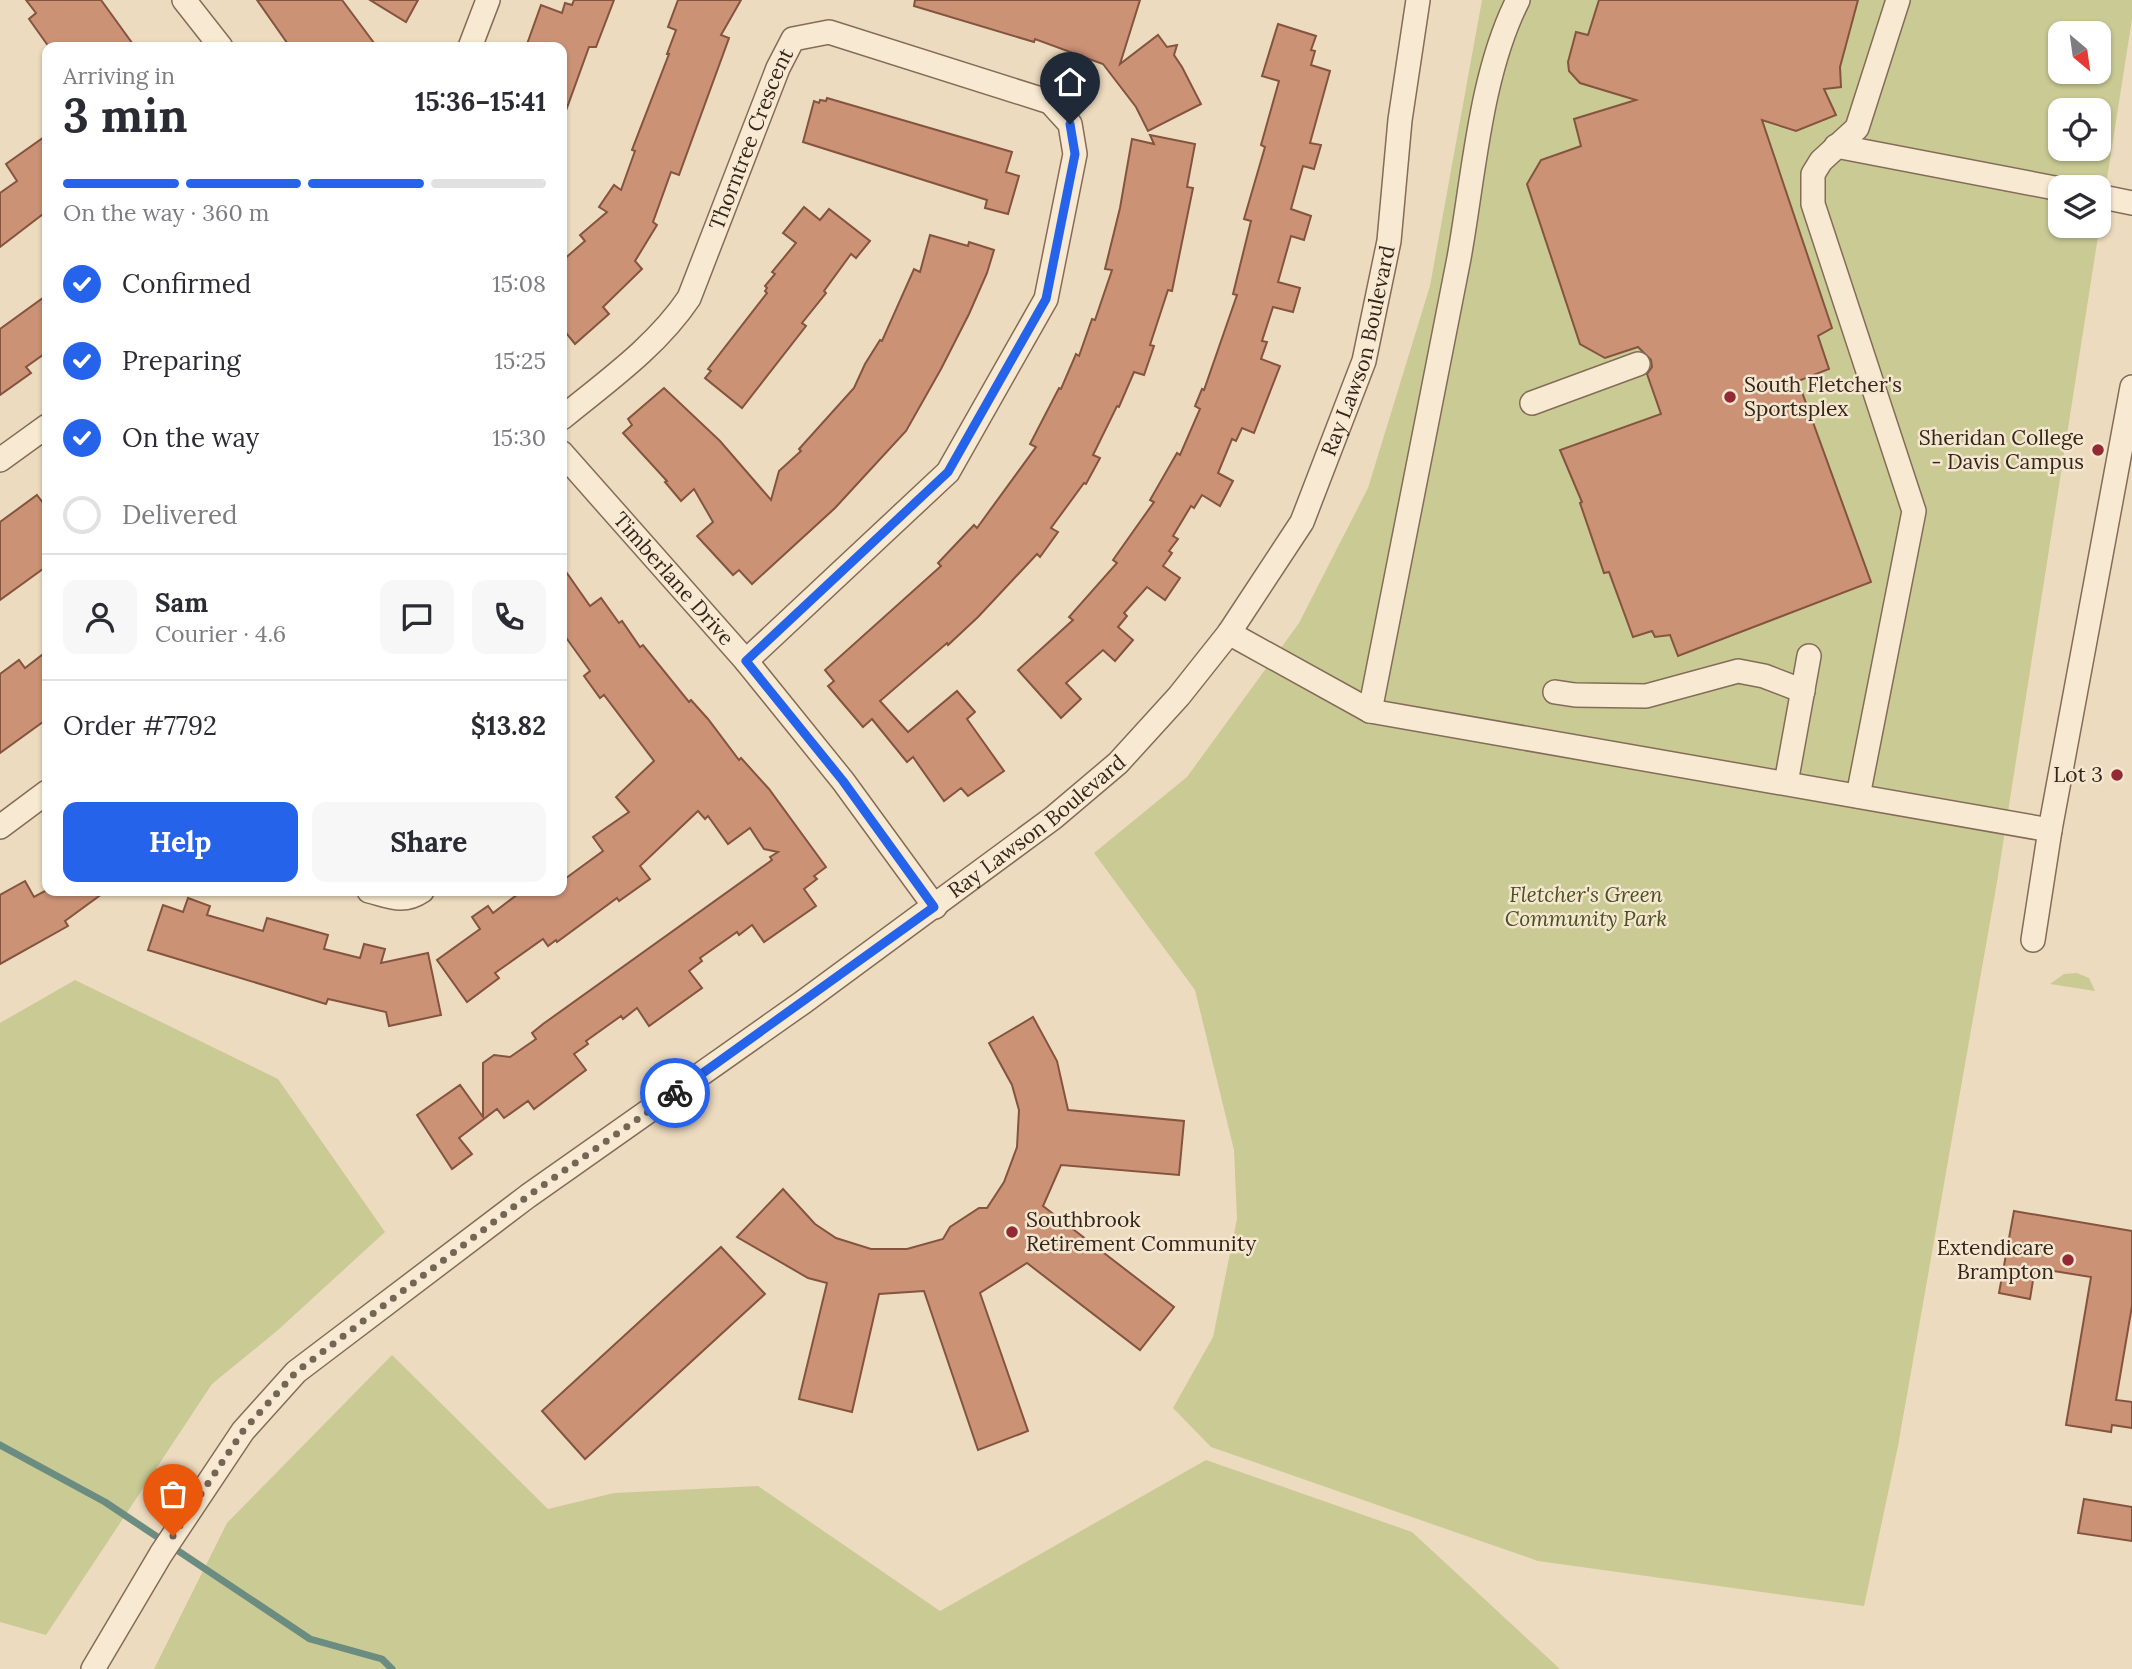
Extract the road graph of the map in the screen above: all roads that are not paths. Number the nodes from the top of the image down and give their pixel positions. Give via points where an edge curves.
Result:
1 (184, 0) edge
2 (488, 0) edge
3 (1418, 0) edge
4 (1518, 0) edge
5 (1898, 0) edge
6 (217, 42) edge
7 (472, 42) edge
8 (1836, 146) junction
9 (2048, 187) edge
10 (2111, 199) edge
11 (2132, 203) edge
12 (1638, 364) dead end
13 (2132, 387) edge
14 (1532, 403) dead end
15 (567, 414) edge
16 (42, 430) edge
17 (567, 459) edge
18 (0, 460) edge
19 (1229, 633) junction
20 (1810, 656) dead end
21 (746, 661) junction
22 (1803, 691) junction
23 (1555, 692) dead end
24 (1370, 711) junction
25 (1786, 783) junction
26 (42, 796) edge
27 (1857, 796) junction
28 (0, 827) edge
29 (2050, 830) junction
30 (389, 896) edge
31 (414, 896) edge
32 (934, 907) junction
33 (2033, 940) dead end
34 (93, 1669) edge

1 - 6 street
2 - 7 street
3 - 19 street, Ray Lawson Boulevard via 1388,241 1364,361 1301,522
4 - 24 street via 1492,68
5 - 8 street via 1857,128
8 - 9 street
8 - 27 street via 1813,174 1813,204 1914,511
10 - 11 street
12 - 14 street
13 - 29 street
15 - 21 street, Thorntree Crescent via 673,323 689,298 793,39 829,32 1050,102 1070,124 1075,154 1046,299 948,472
16 - 18 street
17 - 21 street, Timberlane Drive
19 - 24 street
19 - 32 street, Ray Lawson Boulevard via 1118,762 1053,818
20 - 22 street
21 - 32 street, Timberlane Drive via 843,781
22 - 23 street via 1738,671 1646,696
22 - 25 street
24 - 25 street
25 - 27 street
26 - 28 street
27 - 29 street
29 - 33 street
30 - 31 street
32 - 34 street, Ray Lawson Boulevard via 528,1196 296,1372 243,1431

